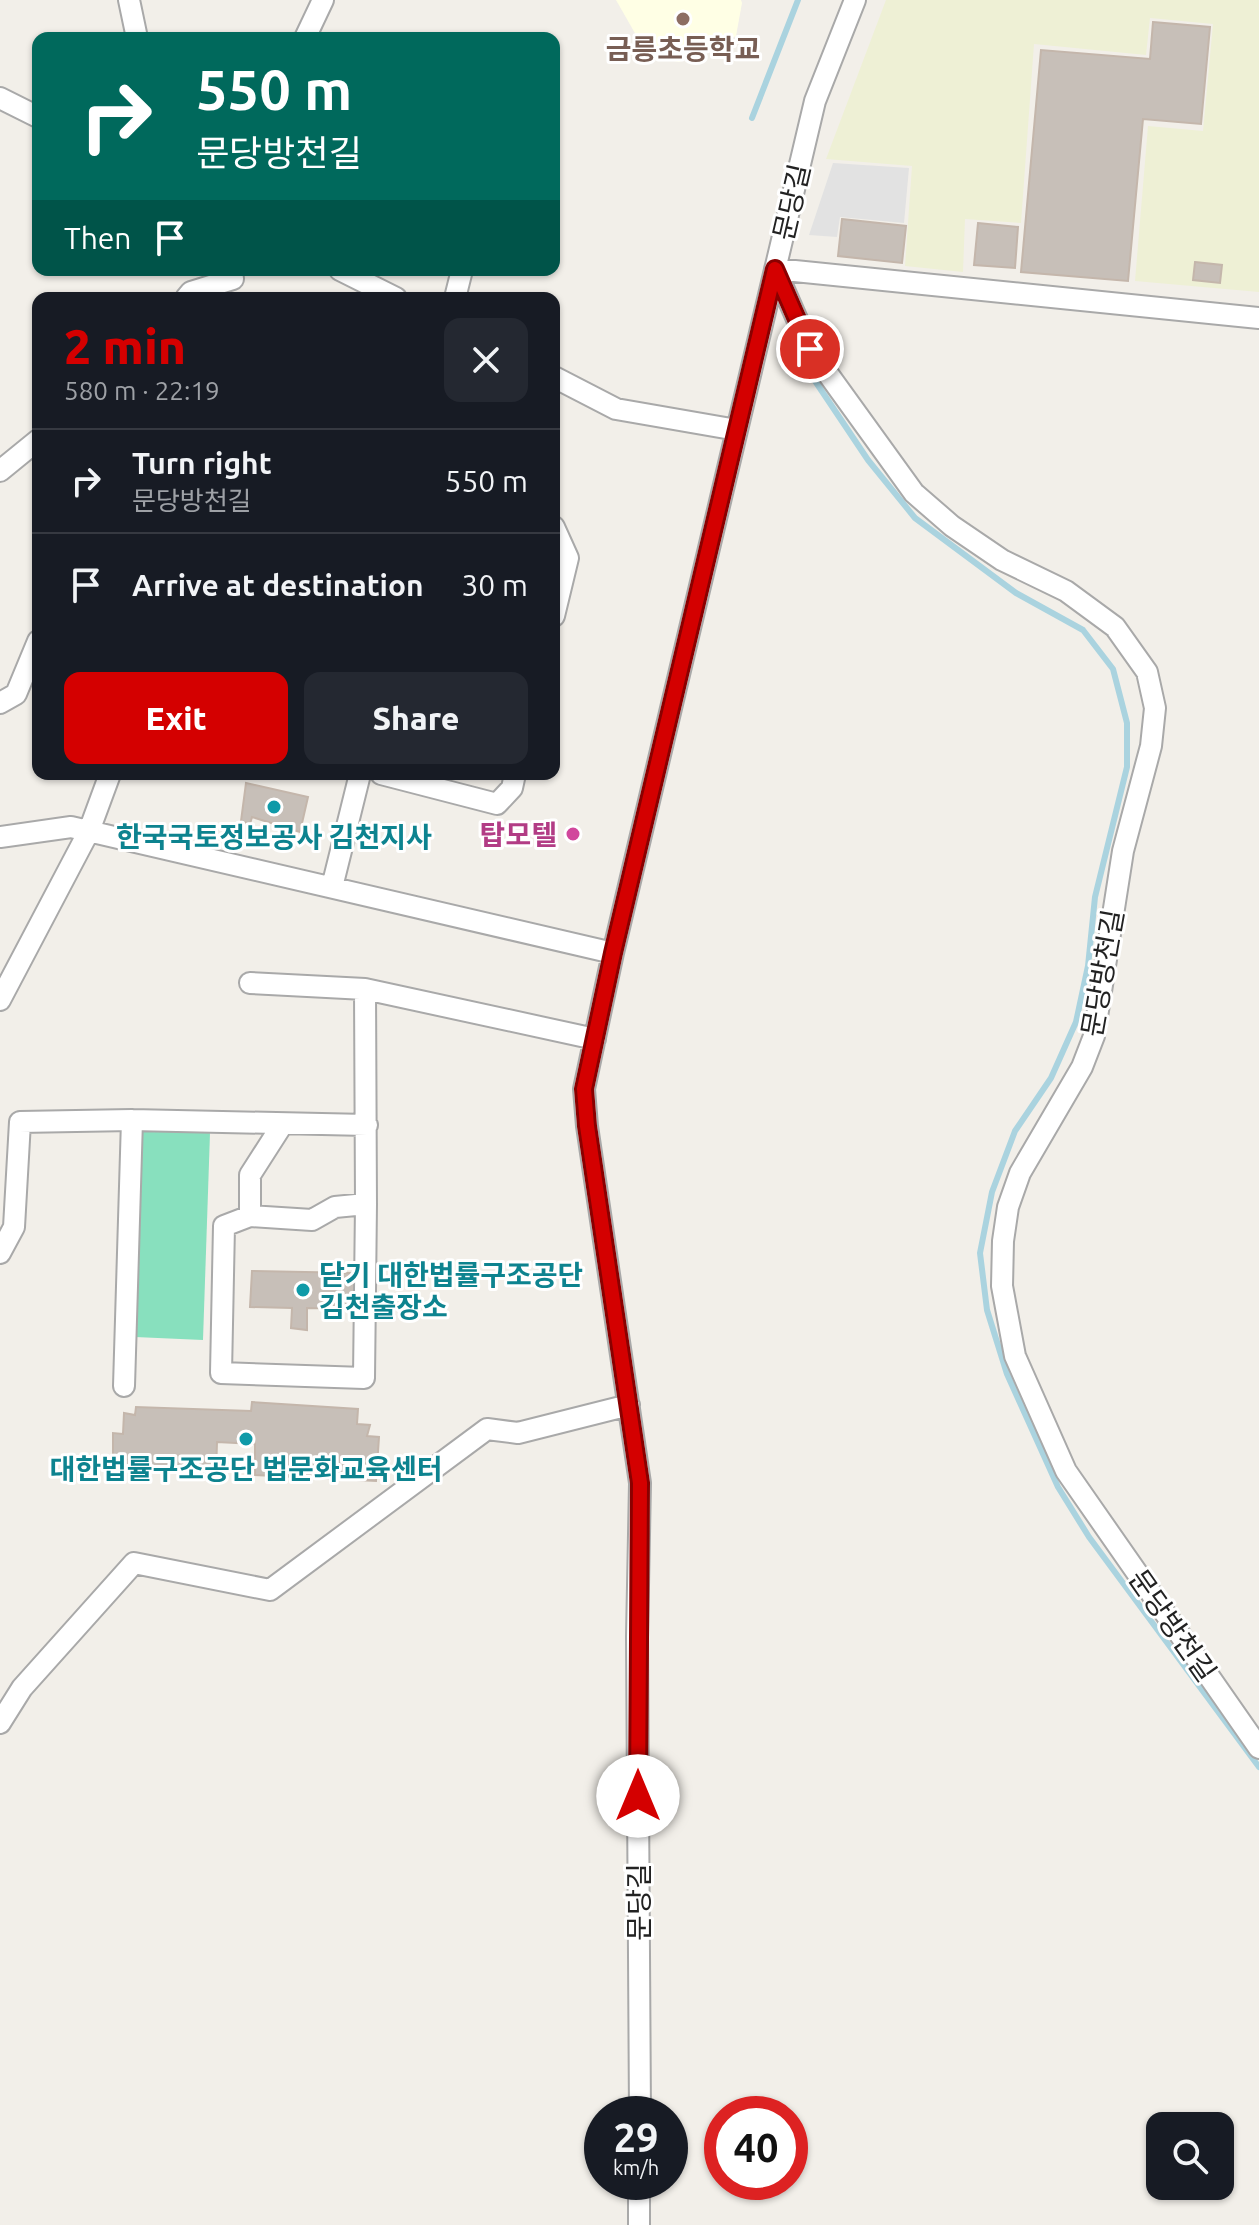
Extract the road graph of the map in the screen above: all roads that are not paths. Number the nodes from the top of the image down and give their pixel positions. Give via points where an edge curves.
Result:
1 (129, 0) edge
2 (323, 0) edge
3 (855, 0) edge
4 (136, 32) edge
5 (308, 32) edge
6 (0, 98) edge
7 (32, 114) edge
8 (775, 269) junction
9 (233, 276) edge
10 (352, 276) edge
11 (191, 292) edge
12 (384, 292) edge
13 (1259, 318) edge
14 (560, 380) edge
15 (737, 430) junction
16 (32, 445) edge
17 (0, 471) edge
18 (560, 540) edge
19 (560, 591) edge
20 (32, 655) edge
21 (0, 703) edge
22 (108, 780) edge
23 (359, 780) edge
24 (404, 780) edge
25 (514, 780) edge
26 (89, 831) junction
27 (0, 837) edge
28 (332, 887) junction
29 (613, 953) junction
30 (250, 983) dead end
31 (365, 989) junction
32 (0, 1000) edge
33 (595, 1039) junction
34 (132, 1120) junction
35 (282, 1125) junction
36 (367, 1125) junction
37 (366, 1204) junction
38 (250, 1216) junction
39 (0, 1253) edge
40 (124, 1386) dead end
41 (629, 1405) junction
42 (0, 1723) edge
43 (1259, 1748) edge
44 (640, 2096) edge
45 (639, 2200) edge
46 (639, 2225) edge

1 - 4 street
2 - 5 street
3 - 8 street, 문당길 via 815,101
6 - 7 street
8 - 13 street
8 - 15 street, 문당길
8 - 43 street, 문당방천길 via 810,349 914,493 1002,560 1066,591 1115,627 1147,672 1155,708 1151,746 1123,851 1094,1036 1082,1067 1020,1173 1008,1207 1002,1286 1015,1356 1066,1471
9 - 11 street
10 - 12 street
14 - 15 street via 616,409
15 - 29 street, 문당길
16 - 17 street
18 - 19 street via 568,558
20 - 21 street via 16,694
22 - 26 street
23 - 28 street
24 - 25 street via 497,804
26 - 27 street via 71,827
26 - 28 street
26 - 32 street
28 - 29 street
29 - 33 street, 문당길
30 - 31 street
31 - 33 street
31 - 36 street
33 - 41 street, 문당길 via 584,1089 587,1126
34 - 35 street
34 - 39 street via 20,1122 14,1227
34 - 40 street
35 - 36 street
35 - 38 street via 250,1175
36 - 37 street
37 - 38 street via 335,1207 312,1220
37 - 38 street via 364,1378 221,1373 224,1226
41 - 42 street via 518,1433 487,1429 270,1590 134,1563 22,1688
41 - 44 street, 문당길 via 640,1483
45 - 46 street

